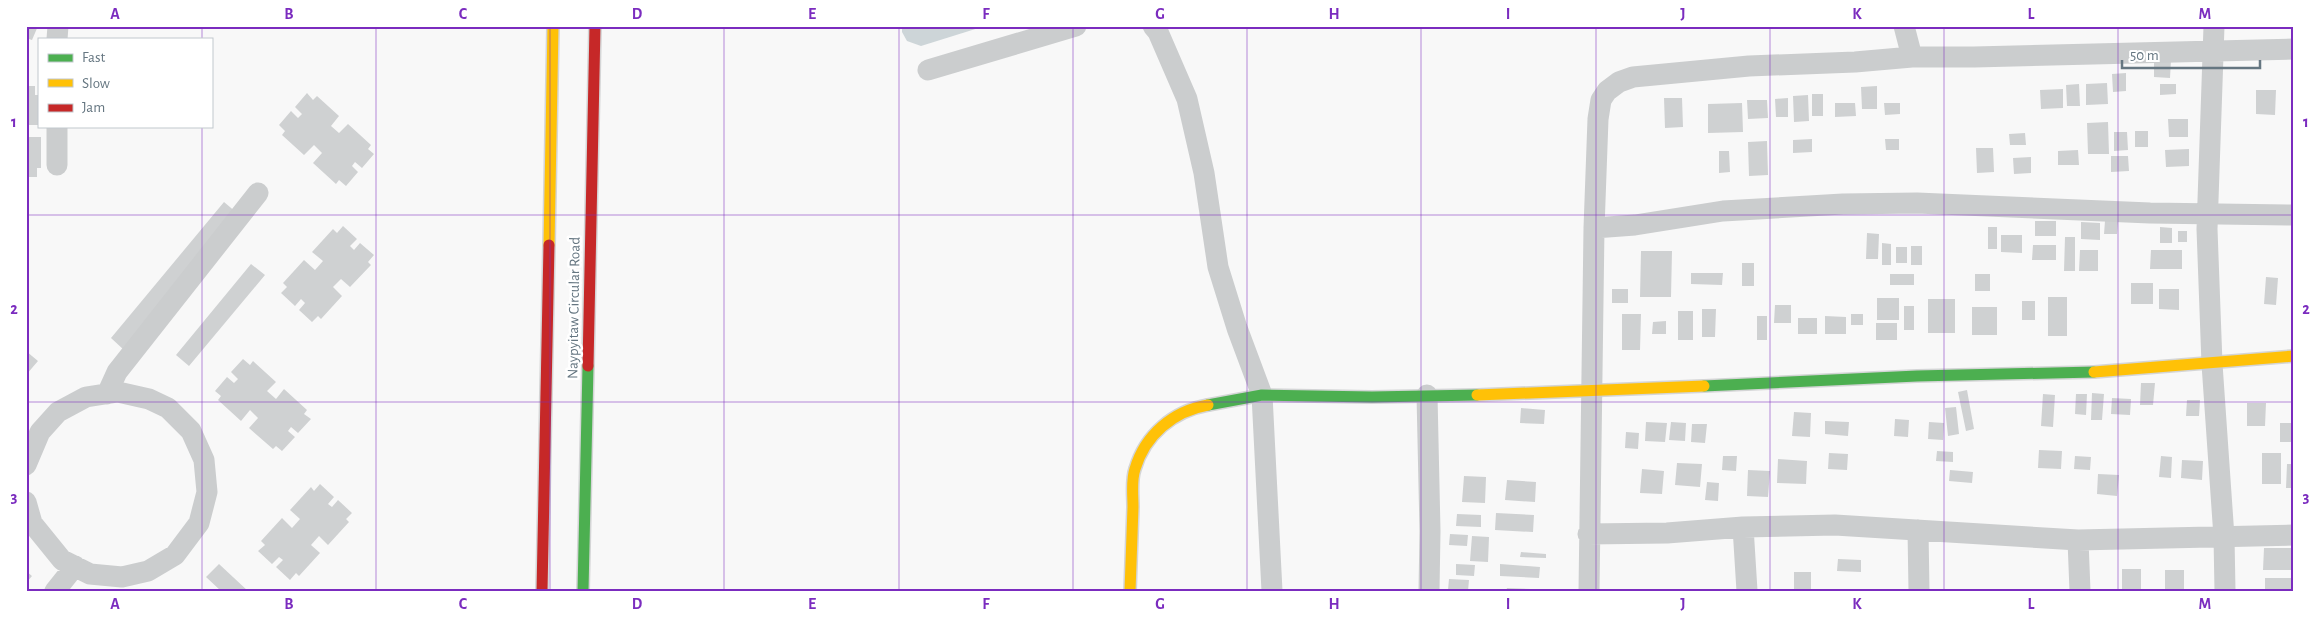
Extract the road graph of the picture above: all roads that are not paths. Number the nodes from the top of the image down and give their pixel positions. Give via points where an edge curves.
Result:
1 (553, 26) edge
2 (595, 26) edge
3 (1076, 26) edge
4 (1153, 26) edge
5 (1904, 26) edge
6 (2214, 26) edge
7 (2294, 48) edge
8 (2214, 50) junction
9 (1912, 57) junction
10 (928, 70) dead end
11 (57, 128) edge
12 (57, 165) dead end
13 (258, 193) dead end
14 (2207, 214) junction
15 (2294, 215) edge
16 (1594, 228) junction
17 (2294, 356) edge
18 (2212, 364) junction
19 (1591, 390) junction
20 (107, 394) junction
21 (1262, 396) junction
22 (1427, 396) junction
23 (26, 465) edge
24 (26, 502) edge
25 (1743, 527) junction
26 (1918, 530) junction
27 (1588, 534) junction
28 (2294, 535) edge
29 (2224, 537) junction
30 (2078, 540) junction
31 (75, 566) junction
32 (55, 591) edge
33 (542, 591) edge
34 (583, 591) edge
35 (1130, 591) edge
36 (1272, 591) edge
37 (1429, 591) edge
38 (1588, 591) edge
39 (1747, 591) edge
40 (1919, 591) edge
41 (2080, 591) edge
42 (2225, 591) edge

1 - 33 street
2 - 34 street, Naypyitaw Circular Road
3 - 10 street
4 - 21 street via 1187,99 1204,173 1218,267
5 - 9 street
6 - 8 street
7 - 8 street
8 - 9 street
8 - 14 street
9 - 16 street via 1749,66 1633,77 1619,82 1601,100
11 - 12 street
13 - 20 street via 117,372
14 - 15 street
14 - 16 street via 1917,203 1843,204 1722,212
14 - 18 street
16 - 19 street
17 - 18 street
18 - 19 street via 2112,372 1917,376
18 - 29 street
19 - 22 street
19 - 27 street
20 - 23 street via 86,397 58,412 40,432
20 - 31 street via 118,392 149,399 168,408 191,431 198,445 204,460 207,492 199,523 175,555 148,571 122,577 90,574
21 - 22 street
21 - 35 street via 1196,408 1176,416 1157,430 1142,450 1134,470
21 - 36 street
22 - 37 street
24 - 31 street via 32,524 62,560
25 - 26 street via 1835,524
25 - 27 street via 1668,533
25 - 39 street
26 - 30 street
26 - 40 street
27 - 38 street
28 - 29 street
29 - 30 street
29 - 42 street
30 - 41 street
31 - 32 street

